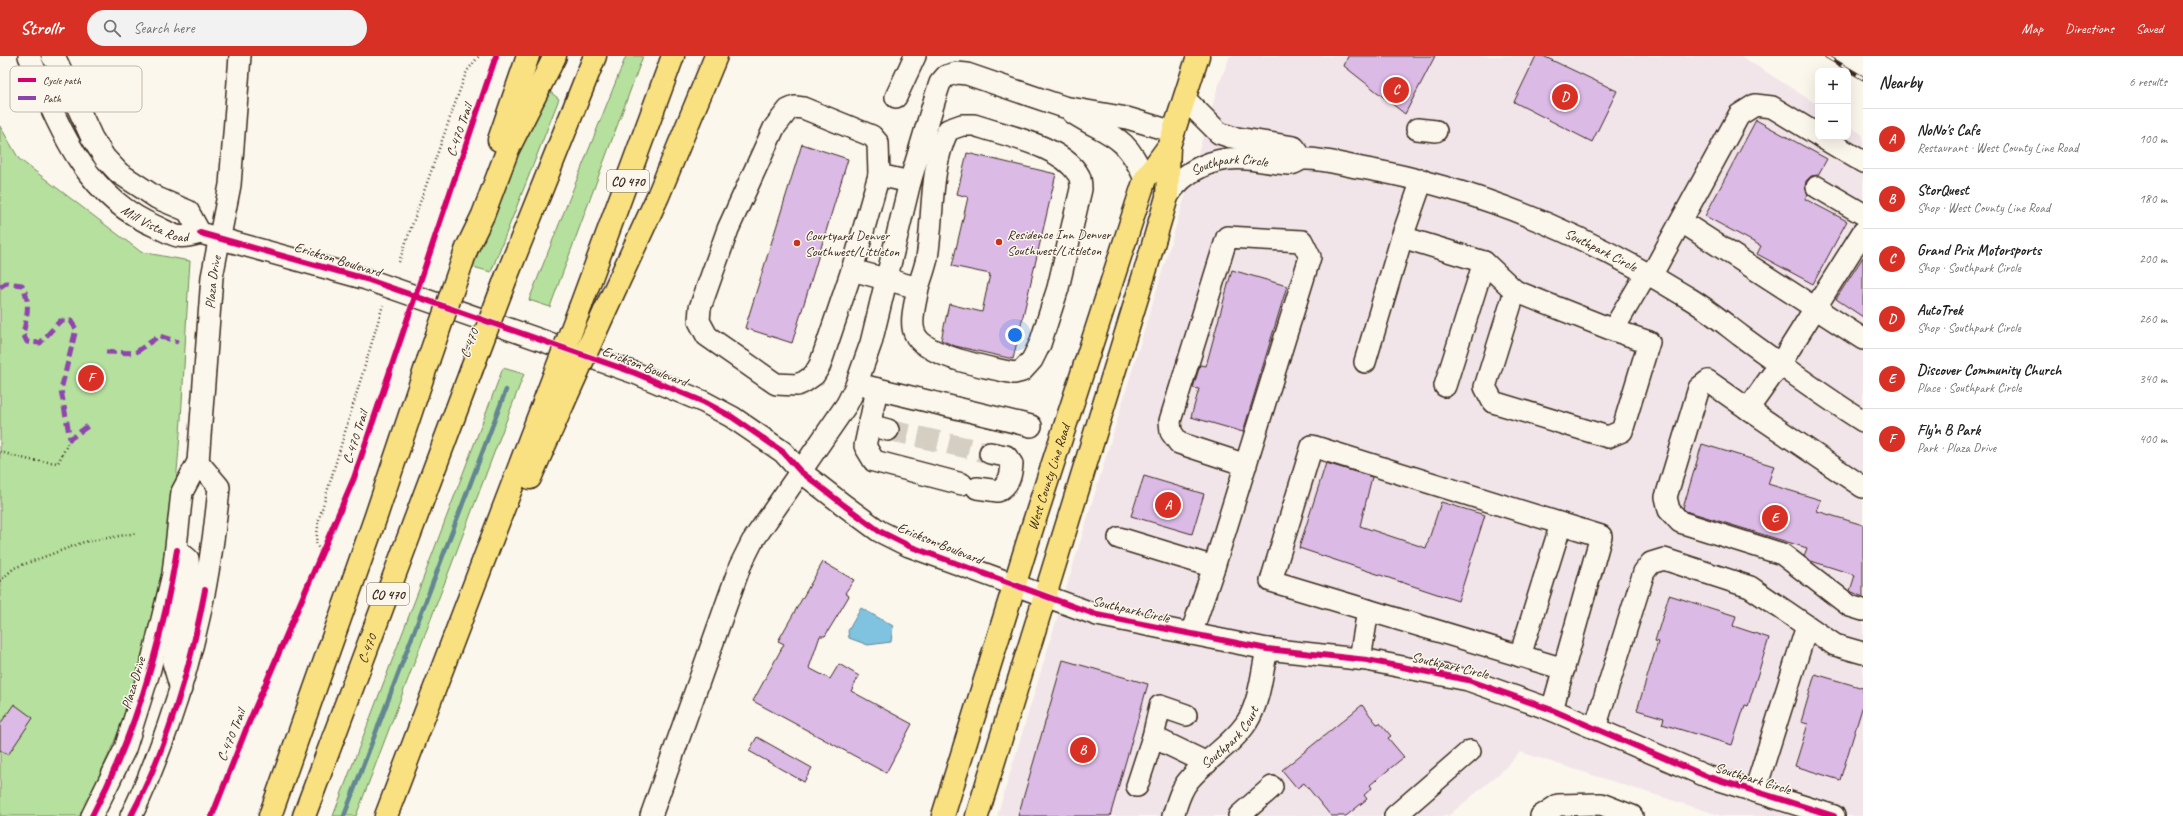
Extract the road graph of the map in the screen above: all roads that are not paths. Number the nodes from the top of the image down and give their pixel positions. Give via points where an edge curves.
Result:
1 (29, 56) edge
2 (52, 56) edge
3 (240, 56) edge
4 (528, 56) edge
5 (555, 56) edge
6 (595, 56) edge
7 (673, 56) edge
8 (716, 56) edge
9 (915, 56) edge
10 (1198, 56) edge
11 (963, 65) edge
12 (33, 66) edge
13 (59, 66) edge
14 (896, 97) dead end
15 (1185, 100) junction
16 (1064, 107) junction
17 (52, 112) edge
18 (80, 112) edge
19 (1815, 133) edge
20 (1172, 139) junction
21 (1826, 140) edge
22 (1302, 158) junction
23 (1863, 162) edge
24 (879, 176) junction
25 (1145, 179) junction
26 (1422, 180) junction
27 (910, 182) junction
28 (1817, 187) dead end
29 (1167, 197) junction
30 (1863, 214) edge
31 (1682, 222) junction
32 (1863, 232) edge
33 (209, 236) junction
34 (1402, 237) junction
35 (467, 248) junction
36 (1484, 262) junction
37 (852, 270) junction
38 (1649, 275) junction
39 (886, 280) junction
40 (918, 288) junction
41 (1515, 291) junction
42 (1814, 307) junction
43 (1613, 330) junction
44 (1863, 339) edge
45 (1365, 362) dead end
46 (1780, 364) junction
47 (857, 384) junction
48 (1445, 386) dead end
49 (877, 389) junction
50 (554, 401) junction
51 (1748, 409) junction
52 (1863, 422) edge
53 (1031, 426) dead end
54 (990, 453) tunnel mouth
55 (198, 462) junction
56 (1246, 465) junction
57 (800, 471) junction
58 (1863, 487) edge
59 (1561, 524) junction
60 (1119, 538) dead end
61 (177, 550) junction
62 (1214, 567) junction
63 (1014, 585) junction
64 (1044, 596) junction
65 (1368, 610) junction
66 (1863, 610) edge
67 (1807, 626) junction
68 (1192, 634) junction
69 (1267, 649) junction
70 (1863, 654) edge
71 (1520, 656) junction
72 (1360, 659) junction
73 (1564, 669) junction
74 (181, 689) junction
75 (1552, 710) junction
76 (1186, 715) dead end
77 (1595, 728) junction
78 (1153, 737) junction
79 (1470, 751) dead end
80 (1207, 763) junction
81 (1137, 786) dead end
82 (1272, 786) dead end
83 (1755, 791) junction
84 (92, 816) edge
85 (131, 816) edge
86 (270, 816) edge
87 (304, 816) edge
88 (386, 816) edge
89 (651, 816) edge
90 (943, 816) edge
91 (977, 816) edge
92 (1173, 816) edge
93 (1239, 816) edge
94 (1394, 816) edge
95 (1541, 816) edge
96 (1632, 816) edge
97 (1834, 816) edge

1 - 12 street, Mill Vista Road
2 - 13 street, Mill Vista Road
3 - 33 street, Plaza Drive via 230,185
4 - 35 main road via 475,212
5 - 35 main road via 508,149 483,215
6 - 87 main road, C-470 / CO 470, bridge via 506,278
7 - 50 main road, CO 470, bridge via 581,305
8 - 50 main road, bridge via 604,313
9 - 14 street
10 - 15 main road, West County Line Road
11 - 16 street
11 - 27 street via 957,73 946,76 940,83
15 - 20 main road, West County Line Road
15 - 22 street, Southpark Circle via 1219,133 1294,147
16 - 20 street via 1128,118
16 - 25 street via 1121,140 1136,160
17 - 33 street, Mill Vista Road via 60,130 108,198 146,222 178,236
18 - 33 street, Mill Vista Road via 92,138 119,173 157,198 188,211
19 - 31 street via 1772,107 1755,105 1739,115
20 - 25 main road, West County Line Road
20 - 29 main road, West County Line Road
21 - 23 street
22 - 26 street, Southpark Circle
22 - 29 street, Southpark Circle via 1292,164 1244,158 1202,166 1187,173 1175,184
24 - 27 street
24 - 37 street
24 - 37 street via 878,143 872,136 803,108 795,107 788,110 774,128 728,229 700,308 700,326 714,342 776,384 797,385 814,375 820,365
25 - 63 main road, West County Line Road
26 - 34 street
26 - 38 street, Southpark Circle via 1512,209
27 - 39 street
28 - 30 street
29 - 64 main road, West County Line Road
31 - 38 street
31 - 42 street
32 - 42 street
33 - 55 street, Plaza Drive via 212,277
33 - 57 street, Erickson Boulevard via 366,279 635,373 704,402 732,417 783,452
34 - 36 street
34 - 45 street
35 - 86 main road, bridge
36 - 41 street
36 - 48 street
37 - 39 street
38 - 43 street
38 - 46 street, Southpark Circle via 1689,298
39 - 40 street
39 - 47 street via 871,343
40 - 40 street via 913,327 915,335 923,343 962,362 1014,373 1022,371 1032,360 1040,344 1058,288 1082,189 1079,175 1070,163 1058,153 974,125 962,125 948,130 941,146 933,184 927,259
41 - 43 street
41 - 43 street via 1485,387 1493,402 1608,437 1622,431 1649,342
42 - 44 street
42 - 46 street
46 - 51 street
46 - 52 street, Southpark Circle
47 - 49 street
47 - 57 street via 847,404
49 - 53 street
49 - 54 street via 879,427 865,446 874,462 998,492 1006,486 1011,477 1012,464 1006,456
50 - 88 main road, CO 470 via 448,651
51 - 58 street
51 - 66 street via 1708,382 1699,388 1666,497 1669,510 1680,522 1782,554 1850,606
55 - 61 street, Plaza Drive via 182,492
55 - 74 street via 219,487 218,501 212,557 200,619
56 - 56 street via 1310,257 1302,241 1227,237 1170,421 1171,432 1179,444
56 - 62 street
57 - 63 street, Erickson Boulevard via 879,531 909,546
57 - 89 street via 752,542 740,566
59 - 65 street via 1312,446 1271,581
59 - 71 street
59 - 73 street via 1601,536
60 - 62 street
61 - 74 street via 188,559 189,573 173,662
61 - 84 street, Plaza Drive via 167,604 125,749
62 - 68 street
63 - 64 street, Erickson Boulevard
63 - 90 main road, West County Line Road
64 - 68 street, Southpark Circle via 1097,615
64 - 91 main road, West County Line Road
65 - 71 street
65 - 72 street
67 - 70 street via 1835,645
67 - 77 street via 1750,588 1664,560 1651,563 1644,572
67 - 83 street
68 - 69 street, Southpark Circle
69 - 72 street, Southpark Circle
69 - 80 street, Southpark Court via 1255,706 1247,722
71 - 73 street
72 - 75 street, Southpark Circle via 1468,680
73 - 75 street
74 - 85 street via 155,763
75 - 77 street, Southpark Circle
76 - 78 street via 1160,706
77 - 83 street, Southpark Circle via 1683,768
78 - 80 street
78 - 81 street
79 - 94 street
80 - 92 street, Southpark Court via 1189,780 1180,793
82 - 93 street
83 - 97 street, Southpark Circle
95 - 96 street via 1558,805 1601,804

